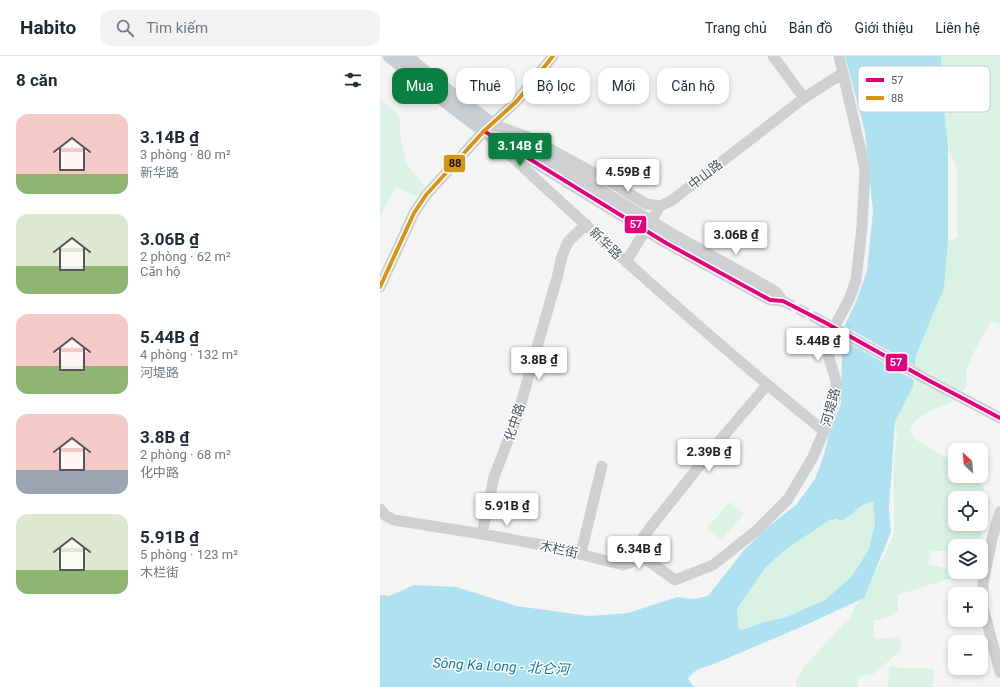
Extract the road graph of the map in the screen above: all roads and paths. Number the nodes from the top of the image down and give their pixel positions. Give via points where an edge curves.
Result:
1 (389, 56) edge
2 (406, 56) edge
3 (773, 56) edge
4 (839, 56) edge
5 (550, 57) edge
6 (843, 73) junction
7 (804, 98) junction
8 (488, 127) junction
9 (571, 178) junction
10 (660, 206) junction
11 (586, 224) junction
12 (626, 262) junction
13 (380, 286) edge
14 (814, 317) tunnel mouth
15 (767, 385) junction
16 (1000, 418) edge
17 (824, 431) junction
18 (602, 466) dead end
19 (380, 509) edge
20 (1000, 512) edge
21 (482, 534) junction
22 (636, 552) junction
23 (581, 553) junction
24 (1000, 669) edge

1 - 8 main road, 新华路 via 447,103
2 - 8 main road, 新华路
3 - 7 street
4 - 6 street, 河堤路
5 - 8 street via 517,101
6 - 7 street, 中山路
6 - 17 street, 河堤路 via 865,169 862,226 856,280 832,332 829,358 836,381 836,395
7 - 10 street, 中山路 via 671,201
8 - 9 street
8 - 10 street via 528,137 646,204
8 - 11 street, 新华路
8 - 13 street via 426,195 414,213
9 - 9 street, bridge via 666,244 770,300 783,302 775,291
10 - 12 street
11 - 12 street, 新华路
11 - 21 street, 化中路 via 568,242 562,256 517,417 494,477
12 - 15 street, 新华路
14 - 16 street, bridge
15 - 17 street, 新华路
15 - 22 street via 644,536
17 - 22 street, 河堤路 via 813,457 788,499 756,531 713,565 675,580
18 - 23 street
19 - 21 street, 木栏街 via 394,520
20 - 24 street via 983,583 983,607
21 - 23 street, 木栏街
22 - 23 street, 木栏街 via 630,563 623,565

